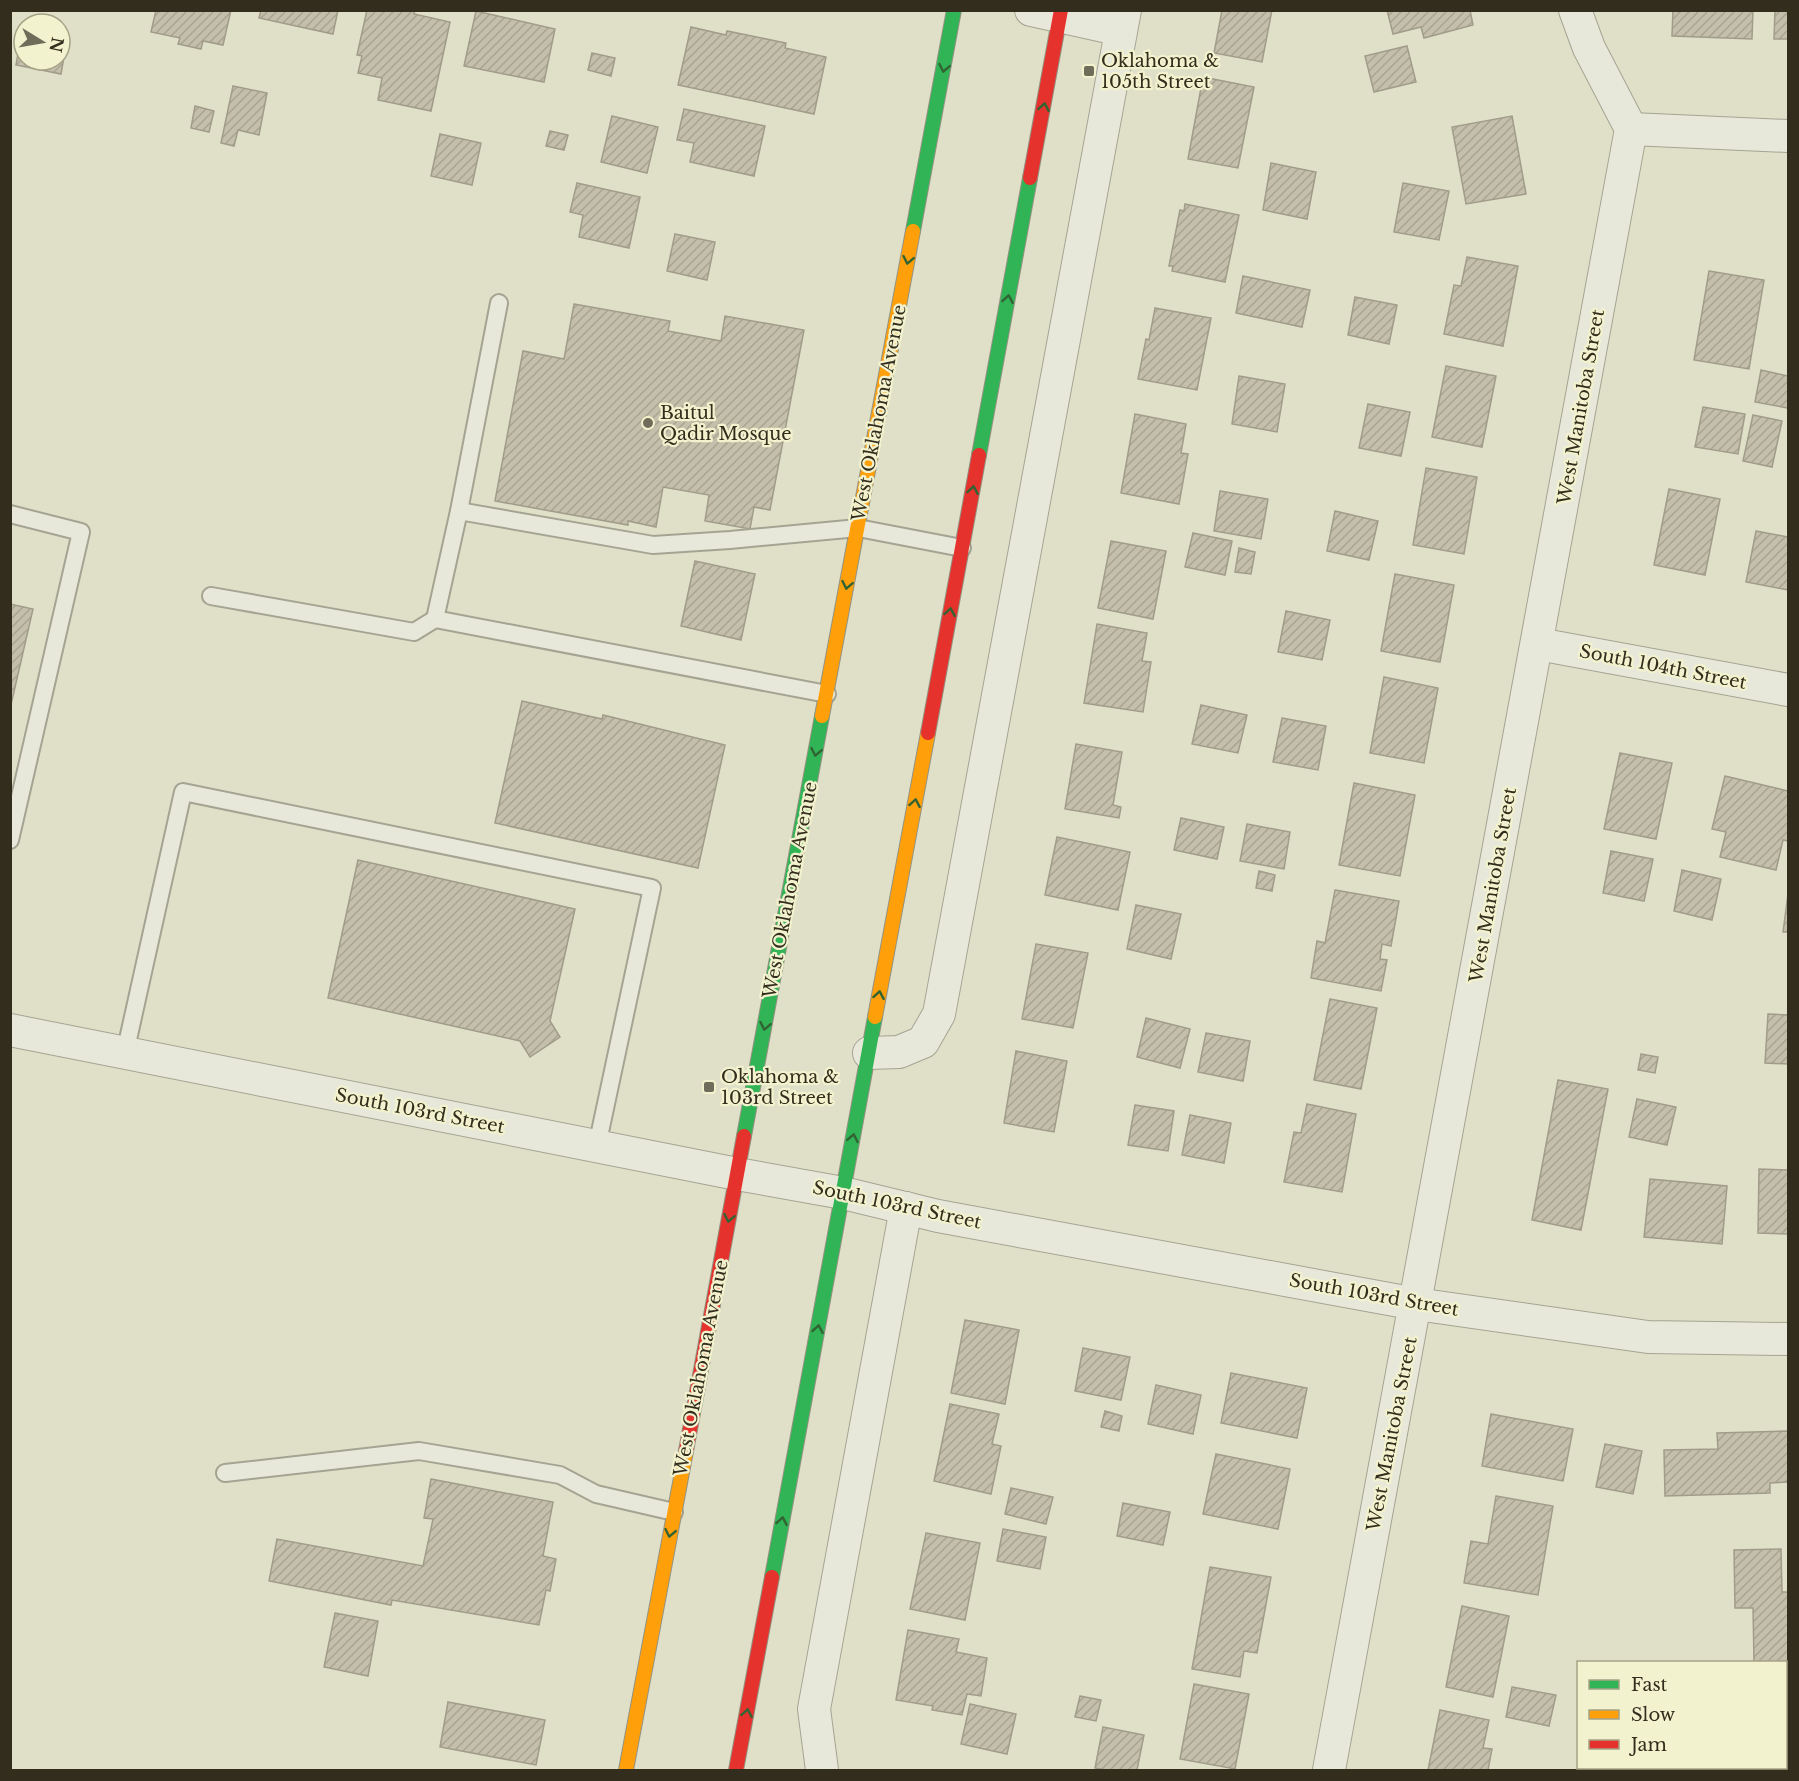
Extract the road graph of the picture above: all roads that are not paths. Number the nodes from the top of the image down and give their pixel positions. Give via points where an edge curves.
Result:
1 (954, 10) edge
2 (1575, 10) edge
3 (1051, 12) edge
4 (1123, 20) edge
5 (1631, 129) junction
6 (1788, 136) edge
7 (499, 303) dead end
8 (459, 511) junction
9 (10, 514) edge
10 (858, 528) junction
11 (962, 548) junction
12 (212, 596) dead end
13 (435, 619) junction
14 (1538, 644) junction
15 (1788, 690) edge
16 (827, 694) junction
17 (10, 840) edge
18 (10, 1030) edge
19 (125, 1053) junction
20 (869, 1053) junction
21 (597, 1146) junction
22 (737, 1174) junction
23 (843, 1193) junction
24 (906, 1208) junction
25 (1416, 1304) junction
26 (1788, 1339) edge
27 (225, 1473) dead end
28 (674, 1512) junction
29 (626, 1770) edge
30 (736, 1770) edge
31 (822, 1770) edge
32 (1329, 1770) edge

1 -> 10 main road, West Oklahoma Avenue
2 - 5 street via 1589,48
3 - 4 street
11 -> 3 main road
4 - 20 street via 939,1014 923,1042 899,1052
5 - 6 street
5 - 14 street, West Manitoba Street
7 - 8 lane
8 - 10 lane via 653,545
8 - 13 lane
9 - 17 lane via 81,532
10 - 11 lane
10 -> 16 main road, West Oklahoma Avenue
20 -> 11 main road
12 - 13 lane via 414,632
13 - 16 lane
14 - 15 street, South 104th Street
14 - 25 street, West Manitoba Street
16 -> 22 main road, West Oklahoma Avenue
18 - 19 street, South 103rd Street
19 - 21 street, South 103rd Street
19 - 21 lane via 183,792 652,888
23 -> 20 main road
21 - 22 street, South 103rd Street
22 - 23 street, South 103rd Street
22 -> 28 main road, West Oklahoma Avenue
23 - 24 street, South 103rd Street
30 -> 23 main road
24 - 25 street, South 103rd Street
24 - 31 street via 814,1709
25 - 26 street, South 103rd Street via 1648,1337
25 - 32 street, West Manitoba Street
27 - 28 lane via 419,1451 560,1475 596,1494
28 -> 29 main road, West Oklahoma Avenue

